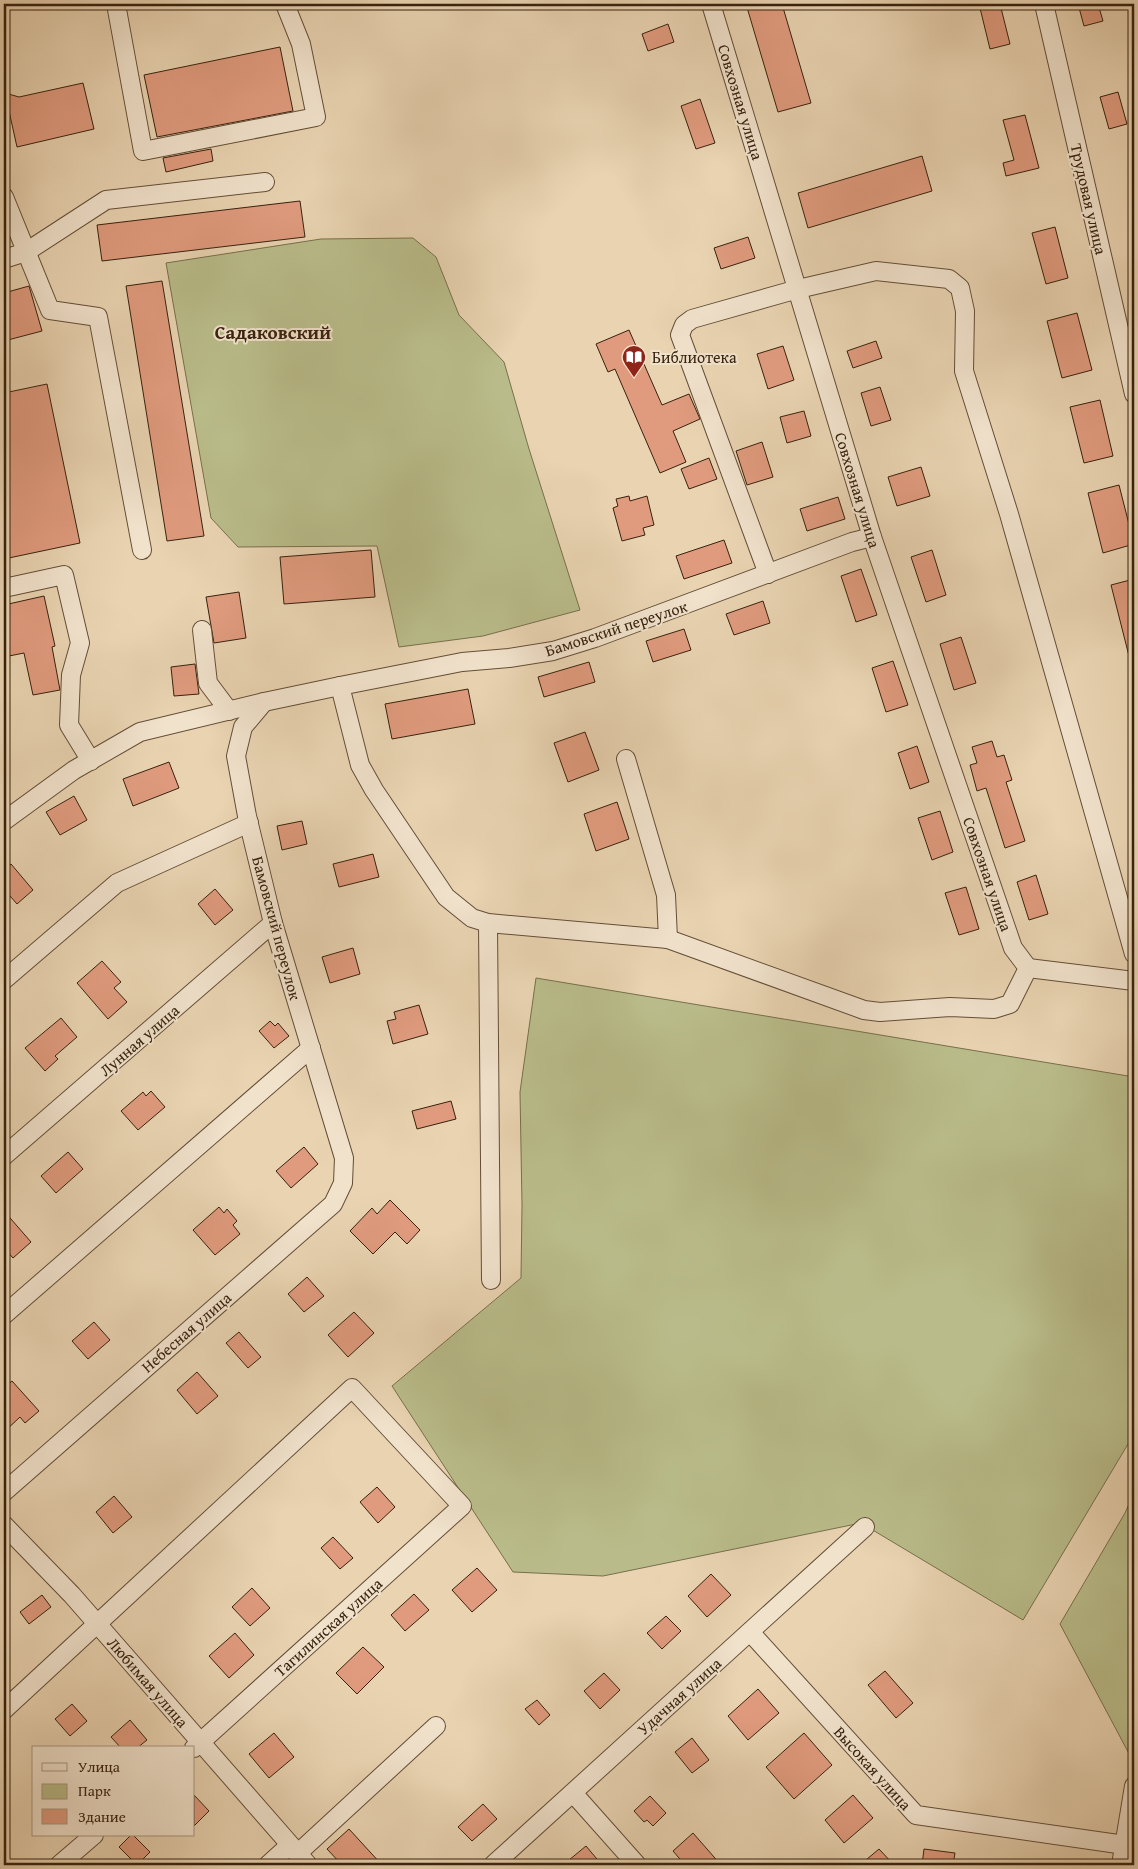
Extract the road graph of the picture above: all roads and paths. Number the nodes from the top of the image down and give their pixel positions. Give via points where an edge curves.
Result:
1 (116, 4) edge
2 (285, 4) edge
3 (711, 4) edge
4 (1044, 4) edge
5 (265, 182) dead end
6 (4, 197) edge
7 (26, 252) junction
8 (4, 259) edge
9 (798, 289) junction
10 (1134, 394) edge
11 (872, 536) junction
12 (142, 550) dead end
13 (768, 574) junction
14 (4, 588) edge
15 (202, 630) dead end
16 (340, 686) junction
17 (264, 702) junction
18 (229, 711) junction
19 (626, 759) dead end
20 (91, 761) junction
21 (4, 821) edge
22 (249, 823) junction
23 (273, 923) junction
24 (488, 923) junction
25 (668, 939) junction
26 (1134, 954) edge
27 (1028, 968) junction
28 (4, 980) edge
29 (1134, 981) edge
30 (311, 1048) junction
31 (4, 1156) edge
32 (344, 1158) joint
33 (491, 1280) dead end
34 (4, 1315) edge
35 (4, 1492) edge
36 (4, 1525) edge
37 (865, 1527) dead end
38 (98, 1624) junction
39 (750, 1632) junction
40 (4, 1710) edge
41 (436, 1726) dead end
42 (197, 1745) edge
43 (1134, 1786) edge
44 (572, 1793) junction
45 (93, 1836) edge
46 (1125, 1845) junction
47 (298, 1855) edge
48 (59, 1865) edge
49 (268, 1865) edge
50 (493, 1865) edge
51 (637, 1865) edge
52 (1121, 1865) edge

1 - 2 street via 143,151 316,117 301,44
3 - 9 street, Совхозная улица
4 - 10 street, Трудовая улица
5 - 7 street via 106,200
6 - 7 street
7 - 8 street
7 - 12 street via 50,310 98,317
9 - 11 street, Совхозная улица
9 - 13 street via 692,319 684,325 680,335
9 - 26 street via 876,271 949,279 960,288 965,311 964,372 1009,514
11 - 13 street, Бамовский переулок
11 - 27 street, Совхозная улица via 1013,948
13 - 16 street, Бамовский переулок via 553,651 462,662
14 - 20 street via 64,574 80,643 71,674 69,725
15 - 18 street via 208,683
16 - 17 street, Бамовский переулок
16 - 24 street via 360,765 374,790 446,897 472,918
17 - 18 street, Бамовский переулок
17 - 22 street, Бамовский переулок via 243,727 236,756
18 - 20 street, Бамовский переулок via 140,732
19 - 25 street via 666,895
20 - 21 street, Бамовский переулок
22 - 23 street, Бамовский переулок
22 - 28 street via 117,883
23 - 30 street, Бамовский переулок
23 - 31 street, Лунная улица
24 - 25 street
24 - 33 street
25 - 27 street via 864,1010 880,1012 950,1008 994,1010 1010,1004
27 - 29 street
30 - 32 street, Бамовский переулок
30 - 34 street
32 - 35 street, Небесная улица via 343,1183 332,1204
36 - 38 street, Любимая улица
37 - 39 street, Удачная улица
38 - 40 street
38 - 42 street, Любимая улица
38 - 42 street, Тагилинская улица via 352,1388 462,1506
39 - 44 street, Удачная улица
39 - 46 street, Высокая улица via 916,1815
41 - 47 street
42 - 47 street, Любимая улица
43 - 46 street
44 - 50 street, Удачная улица
44 - 51 street
45 - 48 street
46 - 52 street
47 - 49 street

